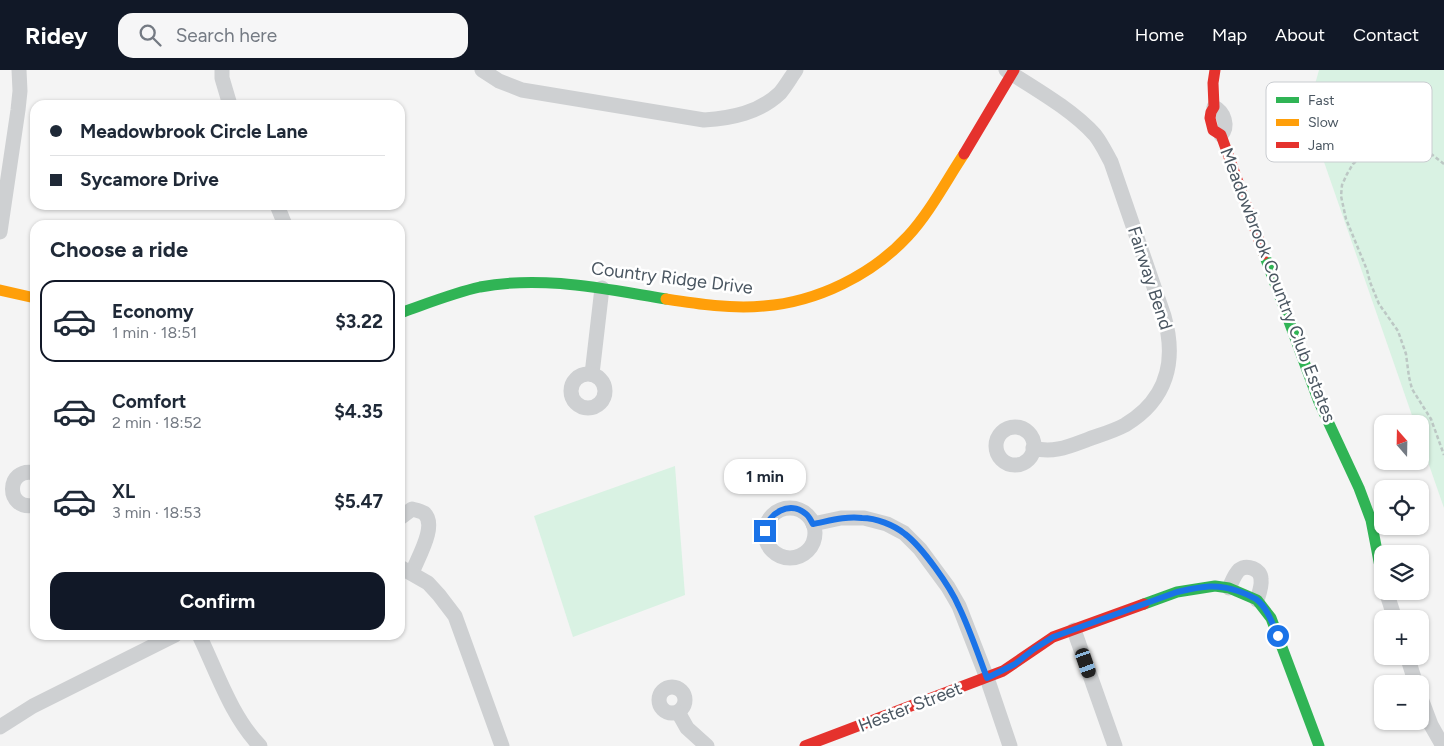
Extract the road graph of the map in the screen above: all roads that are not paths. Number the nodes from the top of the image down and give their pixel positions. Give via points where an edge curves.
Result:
1 (19, 70) edge
2 (222, 70) edge
3 (482, 70) edge
4 (796, 70) edge
5 (1215, 70) edge
6 (1011, 71) edge
7 (229, 100) edge
8 (1214, 107) joint
9 (1221, 135) joint
10 (0, 232) edge
11 (602, 288) junction
12 (0, 290) edge
13 (30, 297) edge
14 (405, 311) edge
15 (592, 374) dead end
16 (1033, 448) dead end
17 (30, 472) edge
18 (6, 485) edge
19 (30, 506) edge
20 (405, 514) edge
21 (813, 524) dead end
22 (1376, 545) edge
23 (406, 570) edge
24 (1229, 588) junction
25 (1258, 600) junction
26 (1074, 630) junction
27 (165, 640) edge
28 (201, 640) edge
29 (987, 678) junction
30 (678, 712) dead end
31 (1429, 720) edge
32 (0, 727) edge
33 (260, 746) edge
34 (502, 746) edge
35 (707, 746) edge
36 (805, 746) edge
37 (1010, 746) edge
38 (1115, 746) edge
39 (1319, 746) edge
40 (1444, 746) edge

1 - 10 street via 18,110
2 - 7 street
3 - 4 street via 522,90 704,120 722,119 759,109 781,91
5 - 8 street, Meadowbrook Country Club Estates via 1212,83
6 - 11 street, Country Ridge Drive via 953,171 908,237 890,254 848,281 808,298 743,307
6 - 16 street, Fairway Bend via 1055,102 1094,134 1103,146 1164,316 1170,347 1166,377 1152,403 1140,415 1123,426 1066,447
8 - 9 street, Meadowbrook Country Club Estates via 1222,114 1226,126
9 - 22 street, Meadowbrook Country Club Estates via 1319,402 1359,488
11 - 14 street, Country Ridge Drive via 540,282 493,285
11 - 15 street
12 - 13 street
17 - 18 street via 22,473
18 - 19 street via 17,502
20 - 23 street via 412,509 423,512 428,519 429,531
21 - 29 street via 841,518 864,518 904,533 920,549 959,606
23 - 34 street via 428,583 455,616
24 - 25 street
24 - 25 street via 1238,571 1253,568 1261,579
24 - 26 street, Hester Street via 1215,586 1177,592
25 - 39 street via 1271,618
26 - 29 street, Hester Street via 1053,637 1015,664
26 - 38 street
27 - 32 street via 33,706
28 - 33 street via 235,712
29 - 36 street, Hester Street
29 - 37 street
30 - 35 street via 688,728
31 - 40 street

